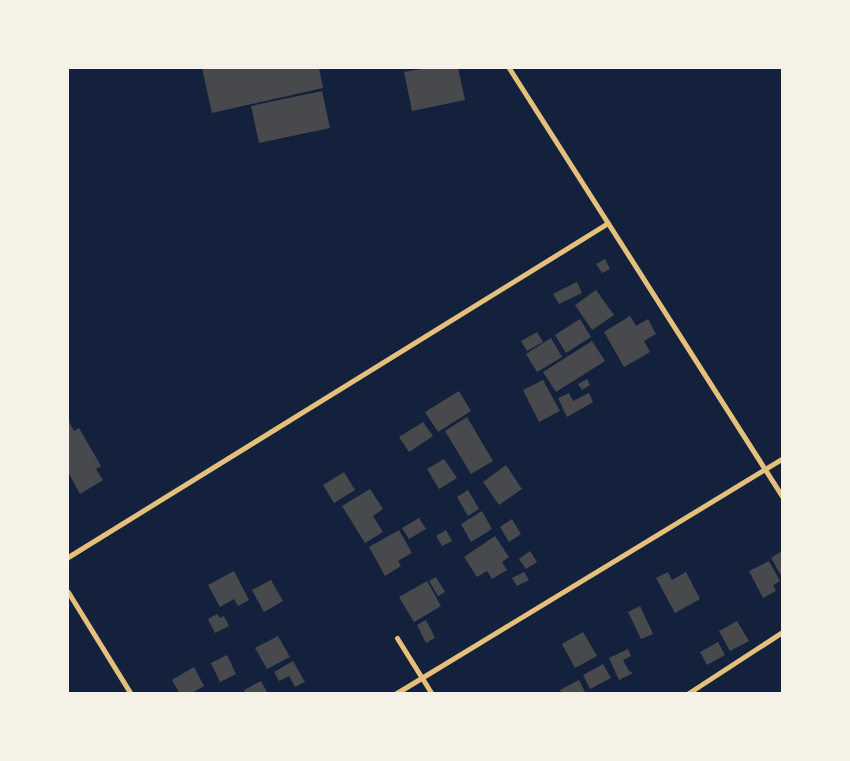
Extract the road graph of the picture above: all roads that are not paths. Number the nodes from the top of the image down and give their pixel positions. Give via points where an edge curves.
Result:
1 (509, 68) edge
2 (608, 223) junction
3 (782, 459) edge
4 (766, 469) junction
5 (782, 496) edge
6 (68, 557) edge
7 (68, 592) edge
8 (782, 632) edge
9 (397, 638) dead end
10 (421, 678) junction
11 (132, 694) edge
12 (395, 694) edge
13 (432, 694) edge
14 (686, 694) edge

1 - 2 street
2 - 4 street
2 - 6 street
3 - 4 street
4 - 5 street
4 - 10 street
7 - 11 street
8 - 14 street
9 - 10 street
10 - 12 street
10 - 13 street

